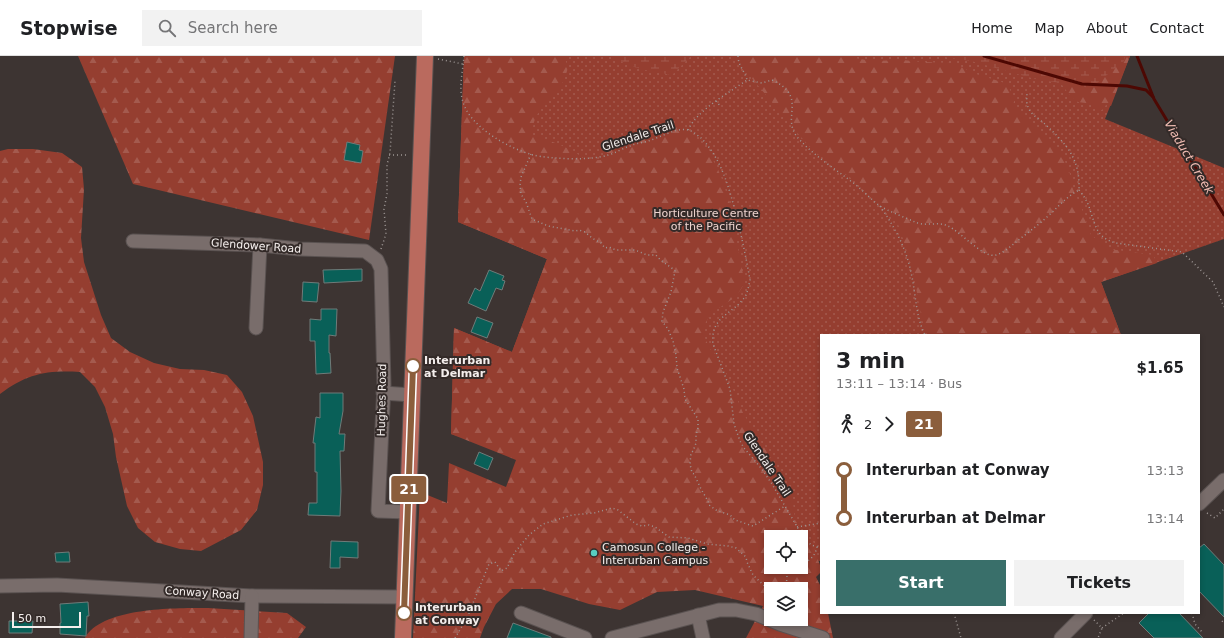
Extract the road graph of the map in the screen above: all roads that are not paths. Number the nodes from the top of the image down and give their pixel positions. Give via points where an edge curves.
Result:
1 (425, 56) edge
2 (133, 240) dead end
3 (260, 244) junction
4 (377, 260) joint
5 (256, 328) dead end
6 (384, 393) junction
7 (412, 395) junction
8 (1224, 480) edge
9 (1202, 508) edge
10 (408, 512) junction
11 (0, 586) edge
12 (252, 596) junction
13 (405, 597) junction
14 (521, 614) dead end
15 (1089, 615) edge
16 (698, 616) junction
17 (251, 638) edge
18 (403, 638) edge
19 (585, 638) edge
20 (612, 638) edge
21 (703, 638) edge
22 (824, 638) edge
23 (1061, 638) edge

1 - 7 main road
2 - 3 street, Glendower Road
3 - 4 street, Glendower Road via 299,249 365,252
3 - 5 street
4 - 6 street, Hughes Road via 381,269
6 - 7 street
6 - 10 street, Hughes Road via 378,511
7 - 10 main road
8 - 9 street
10 - 13 main road
11 - 12 street, Conway Road via 57,585
12 - 13 street, Conway Road
12 - 17 street
13 - 18 main road
14 - 19 street
15 - 23 street via 1069,622
16 - 20 street
16 - 21 street
16 - 22 street via 719,610 756,614

